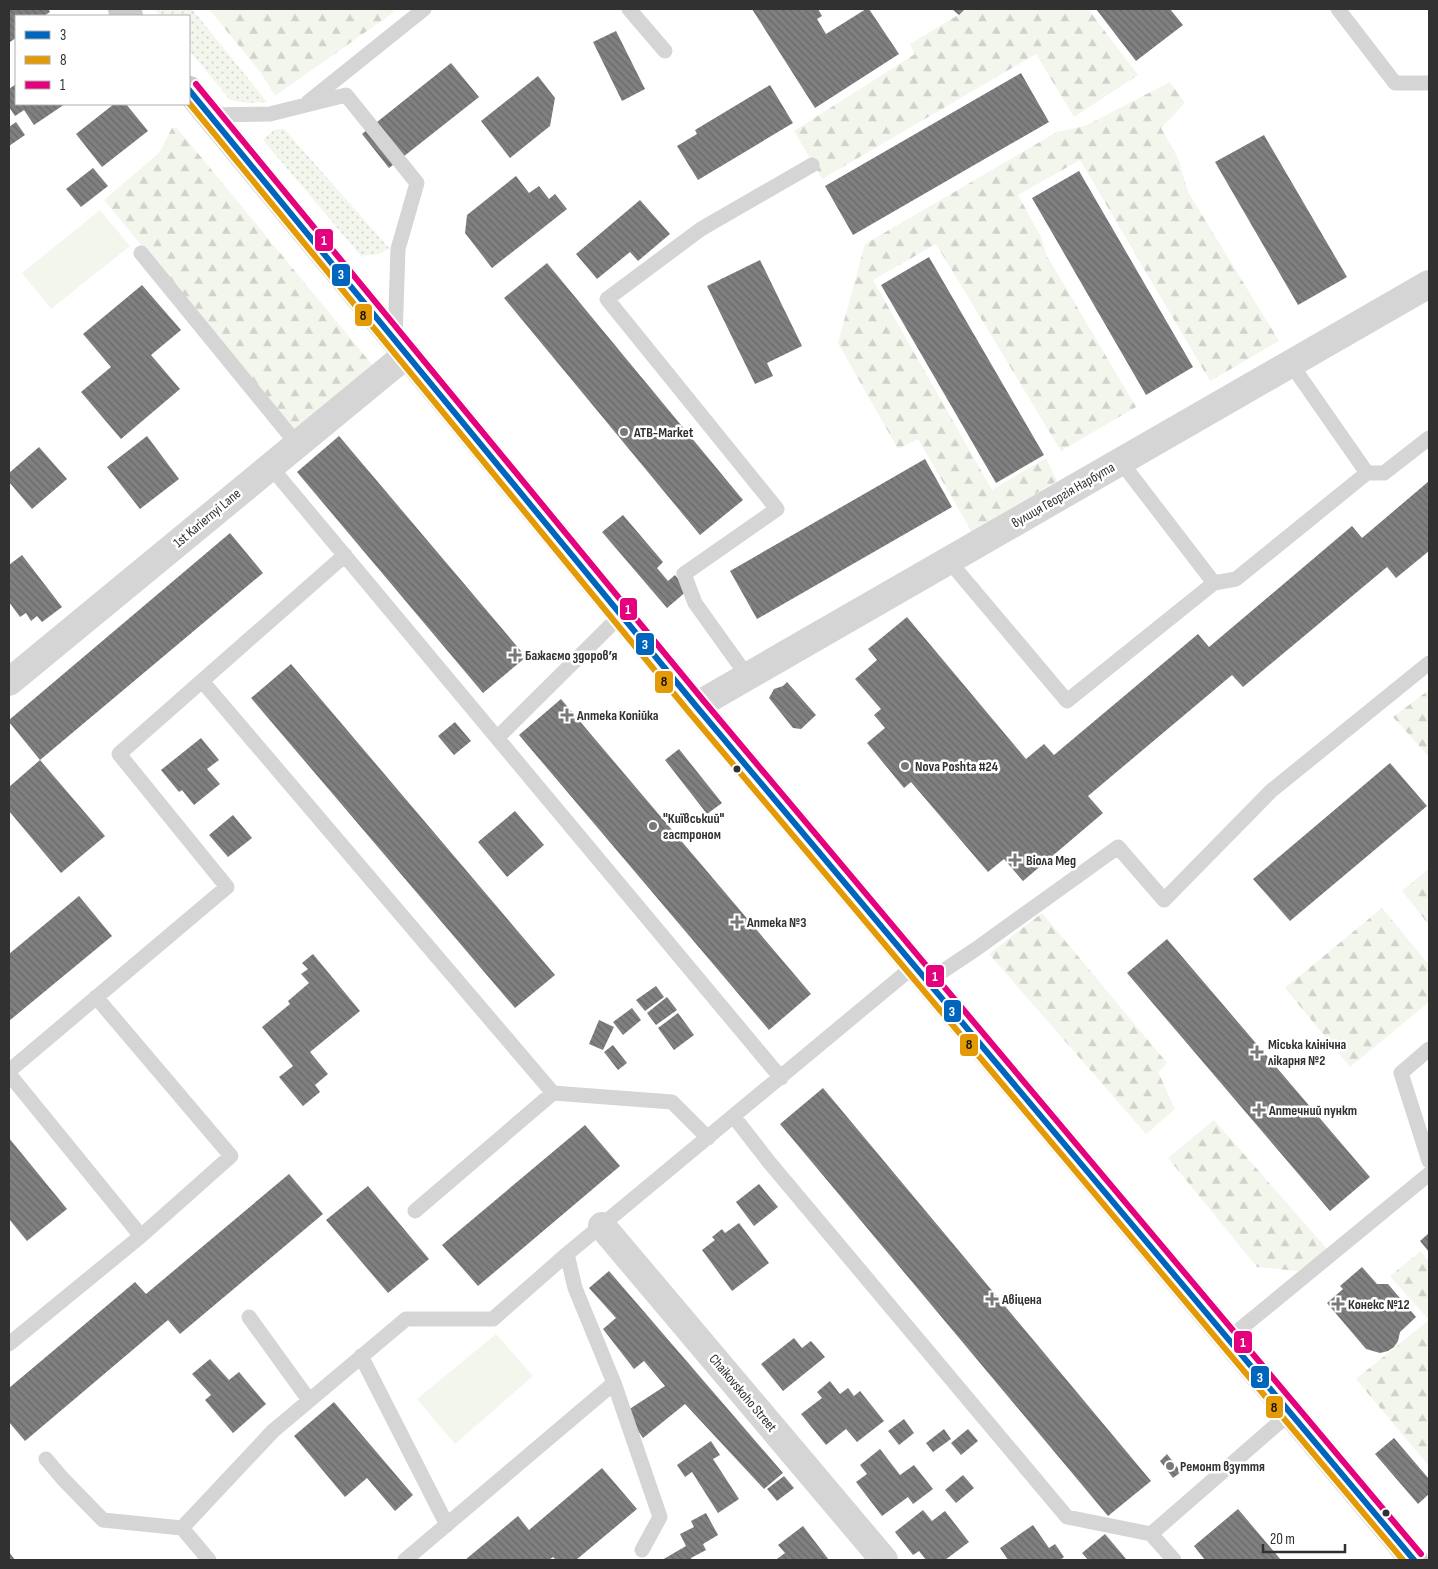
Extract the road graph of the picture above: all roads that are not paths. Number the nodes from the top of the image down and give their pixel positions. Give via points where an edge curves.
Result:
1 (424, 9) edge
2 (629, 9) edge
3 (1338, 9) edge
4 (665, 51) dead end
5 (1429, 83) edge
6 (190, 91) edge
7 (303, 106) junction
8 (210, 116) junction
9 (812, 165) dead end
10 (141, 253) dead end
11 (1429, 284) edge
12 (400, 348) junction
13 (1291, 364) junction
14 (1429, 438) edge
15 (297, 444) junction
16 (1121, 462) junction
17 (270, 466) junction
18 (1368, 473) junction
19 (345, 555) junction
20 (949, 561) junction
21 (1214, 583) junction
22 (621, 615) junction
23 (1429, 663) edge
24 (748, 677) junction
25 (202, 681) junction
26 (9, 682) edge
27 (696, 706) junction
28 (497, 738) junction
29 (921, 974) junction
30 (96, 997) junction
31 (1429, 1049) edge
32 (9, 1073) edge
33 (781, 1078) junction
34 (553, 1092) junction
35 (734, 1117) junction
36 (708, 1138) junction
37 (1429, 1161) edge
38 (1429, 1174) edge
39 (415, 1211) dead end
40 (602, 1226) junction
41 (141, 1236) junction
42 (567, 1254) junction
43 (249, 1317) dead end
44 (1228, 1339) junction
45 (9, 1344) edge
46 (361, 1356) junction
47 (614, 1383) junction
48 (309, 1400) junction
49 (1290, 1413) junction
50 (46, 1459) dead end
51 (447, 1525) junction
52 (182, 1528) junction
53 (1151, 1534) junction
54 (642, 1550) dead end
55 (209, 1560) edge
56 (405, 1560) edge
57 (884, 1560) edge
58 (1174, 1560) edge
59 (1414, 1560) edge

1 - 7 lane
2 - 4 lane
3 - 5 lane via 1395,83
6 - 8 main road
7 - 8 lane via 270,114
7 - 12 lane via 346,95 417,184 398,249
8 - 12 main road
9 - 24 lane via 701,229 607,299 777,509 684,574 695,604
10 - 15 lane
11 - 13 street, вулиця Георгія Нарбута
12 - 15 street, 1st Kariernyi Lane
12 - 22 main road
13 - 16 street, вулиця Георгія Нарбута
13 - 18 lane
14 - 18 lane via 1384,473
15 - 17 street, 1st Kariernyi Lane
16 - 20 street, вулиця Георгія Нарбута
16 - 21 lane
17 - 19 lane
17 - 26 street, 1st Kariernyi Lane
18 - 21 lane via 1236,579
19 - 25 lane
19 - 28 lane
20 - 21 lane via 1067,701
20 - 24 street, вулиця Георгія Нарбута
22 - 27 main road
22 - 28 lane
23 - 29 lane via 1271,791 1164,900 1118,847 976,949
24 - 27 street, вулиця Георгія Нарбута
25 - 30 lane via 119,754 227,887
25 - 34 lane
27 - 29 main road
28 - 33 lane
29 - 33 lane
29 - 44 main road
30 - 32 lane
30 - 41 lane via 231,1156
31 - 37 lane via 1401,1073
32 - 41 lane
33 - 35 lane
34 - 36 lane via 672,1102
34 - 39 lane
35 - 36 lane
35 - 53 lane via 1067,1517
36 - 40 lane
38 - 44 lane
40 - 42 lane
40 - 57 street, Chaikovskoho Street
41 - 45 lane
42 - 46 lane via 493,1319 406,1319
42 - 47 lane via 575,1288
43 - 48 lane
44 - 49 main road
46 - 48 lane
46 - 51 lane
47 - 51 lane
47 - 54 lane via 660,1517
48 - 52 lane via 273,1431
49 - 53 lane
49 - 59 main road
50 - 52 lane via 103,1520
51 - 56 lane
52 - 55 lane
53 - 58 lane

